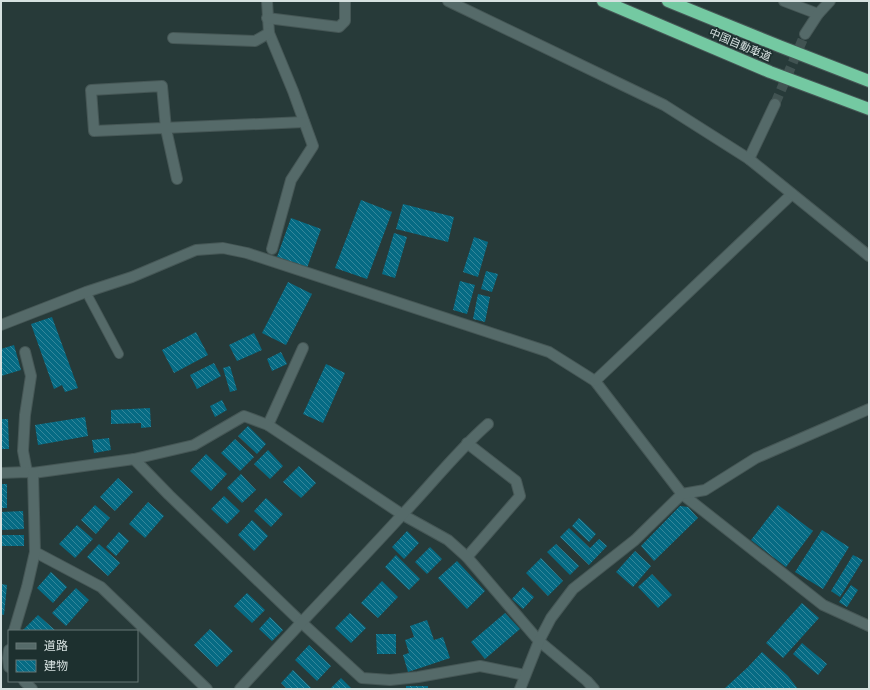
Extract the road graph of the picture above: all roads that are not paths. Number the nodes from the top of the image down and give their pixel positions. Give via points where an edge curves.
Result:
1 (267, 1) edge
2 (345, 1) edge
3 (448, 1) edge
4 (597, 1) edge
5 (603, 1) edge
6 (668, 1) edge
7 (784, 1) edge
8 (830, 1) edge
9 (619, 8) junction
10 (818, 14) junction
11 (268, 18) junction
12 (269, 33) junction
13 (805, 34) tunnel mouth
14 (173, 38) dead end
15 (869, 81) edge
16 (775, 104) tunnel mouth
17 (869, 109) edge
18 (304, 122) junction
19 (166, 129) junction
20 (749, 159) junction
21 (177, 179) dead end
22 (792, 194) junction
23 (272, 249) dead end
24 (869, 256) edge
25 (86, 292) junction
26 (1, 325) edge
27 (303, 348) dead end
28 (25, 352) dead end
29 (119, 354) dead end
30 (595, 381) junction
31 (869, 409) edge
32 (488, 424) dead end
33 (268, 425) junction
34 (466, 443) junction
35 (134, 459) junction
36 (1, 473) edge
37 (30, 473) junction
38 (682, 494) junction
39 (402, 515) junction
40 (35, 552) junction
41 (467, 557) junction
42 (301, 622) junction
43 (869, 626) edge
44 (14, 630) edge
45 (539, 641) junction
46 (525, 675) junction
47 (207, 689) edge
48 (240, 689) edge
49 (520, 689) edge
50 (594, 689) edge

1 - 11 street
2 - 11 street via 345,21 339,27
3 - 20 street via 664,105
4 - 9 lane
5 - 9 highway, 中国自動車道
6 - 15 highway, 中国自動車道
7 - 10 street
8 - 10 street
9 - 17 highway, 中国自動車道 via 770,72
10 - 13 street
11 - 12 street
12 - 14 street via 255,41
12 - 18 street
16 - 20 street
18 - 19 street
18 - 23 street via 313,146 291,180
19 - 19 street via 162,86 91,90 94,131
19 - 21 street
20 - 22 street
22 - 24 street
22 - 30 street
25 - 26 street
25 - 29 lane
25 - 30 street via 132,277 196,250 223,248 247,253 549,352
27 - 33 street
28 - 37 street via 30,376 23,451
30 - 38 street
31 - 38 street via 756,458 705,490
32 - 34 street
33 - 35 street via 244,416 194,445
33 - 39 street
34 - 39 street
34 - 41 street via 516,481 520,496
35 - 37 street
35 - 42 street
36 - 37 street
37 - 40 street
38 - 43 street via 823,604
38 - 45 street via 635,540 573,589 551,618
39 - 41 street via 448,540
39 - 42 street
40 - 44 street
40 - 47 street via 101,587
41 - 45 street
42 - 46 street via 362,678 390,680 480,666
42 - 48 street
45 - 46 street
45 - 50 street
46 - 49 street

